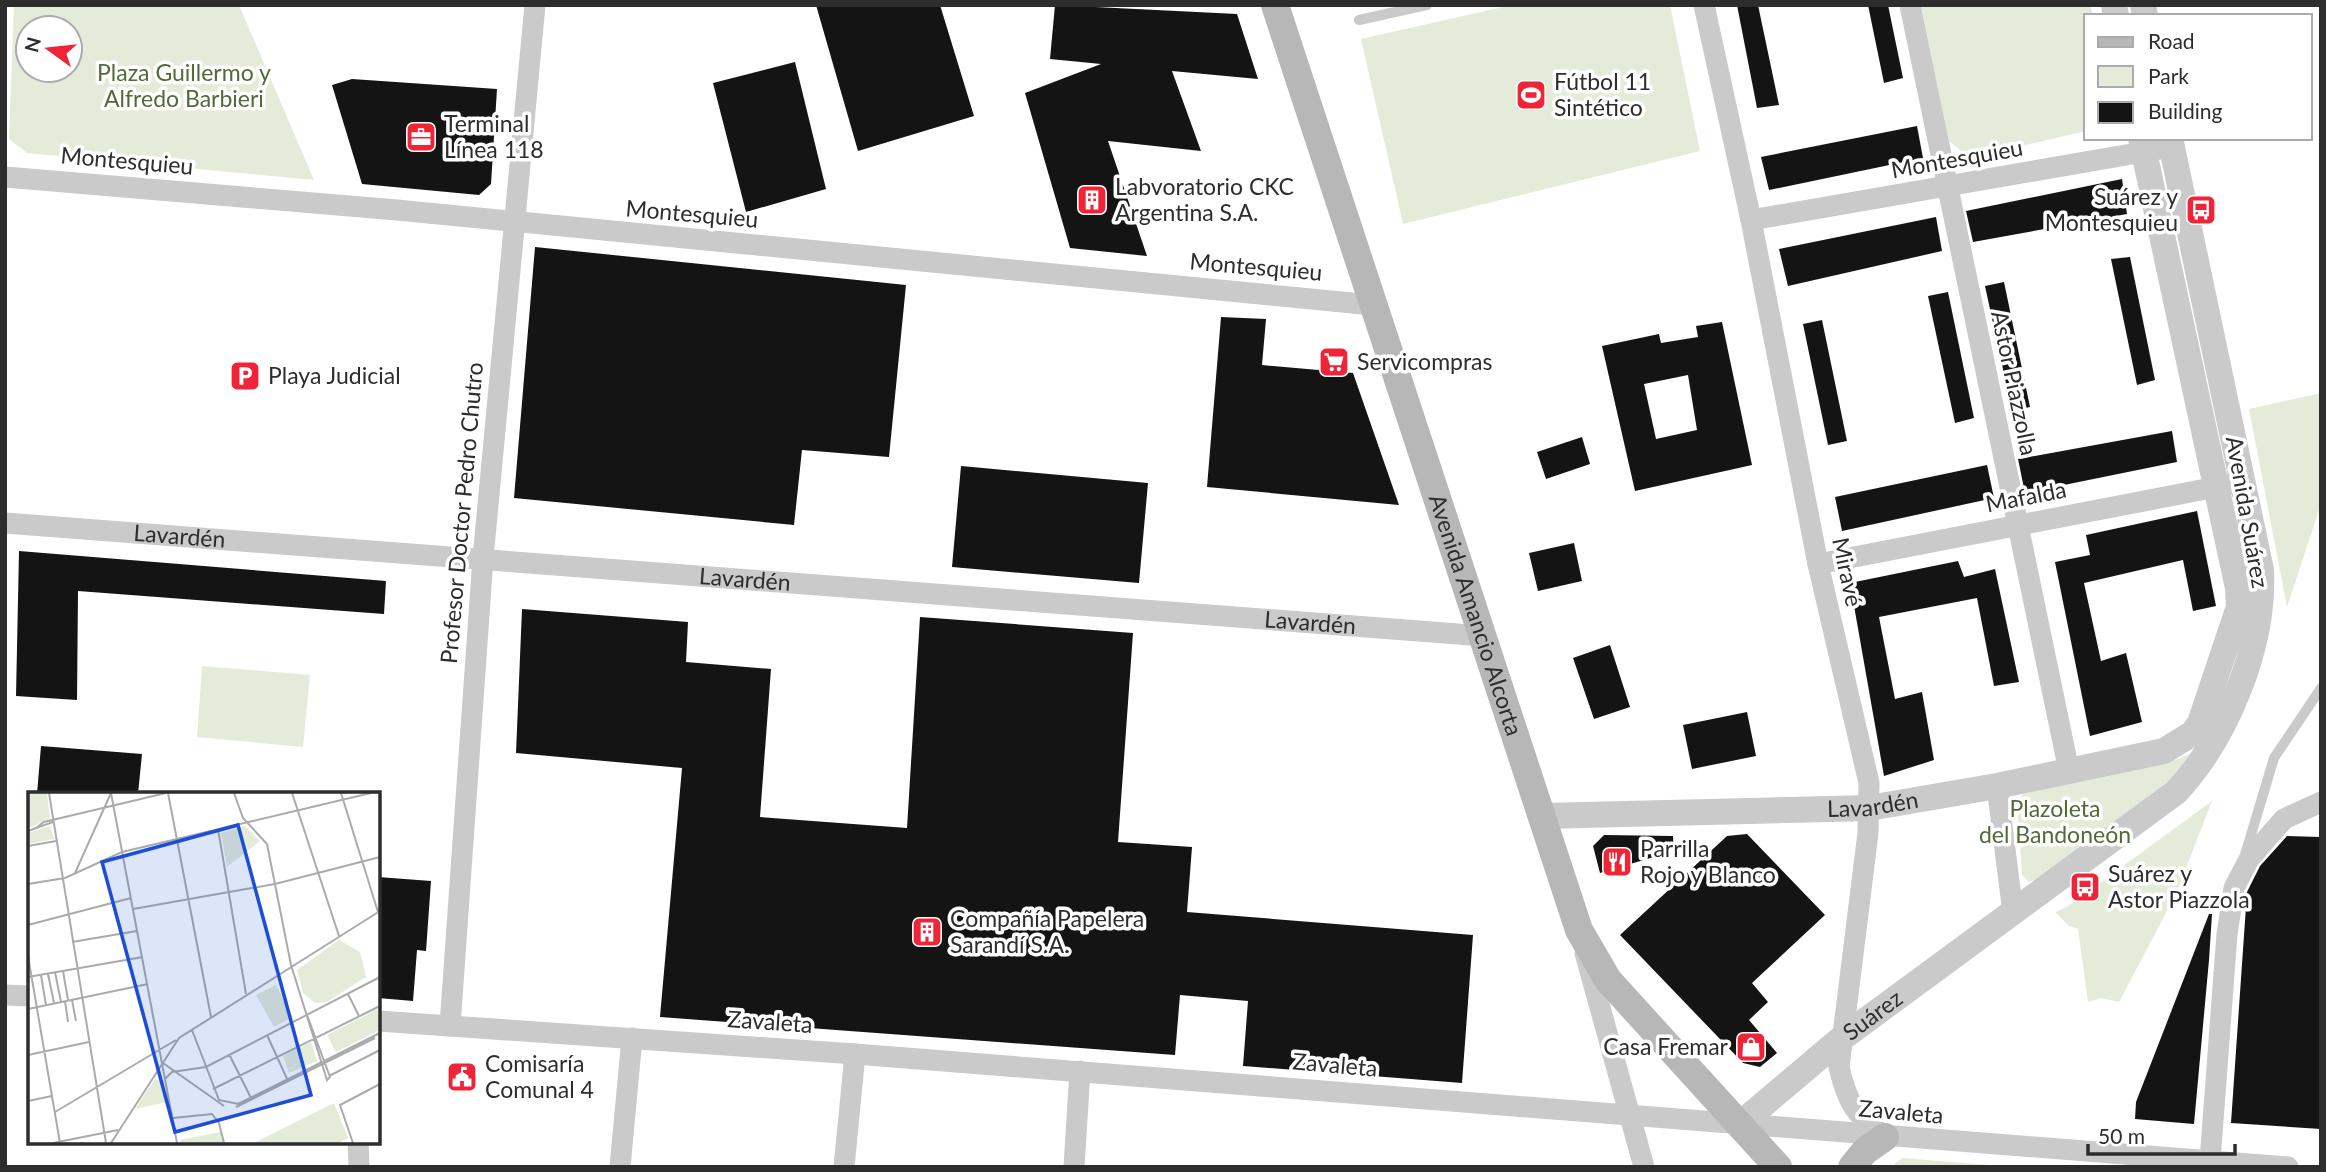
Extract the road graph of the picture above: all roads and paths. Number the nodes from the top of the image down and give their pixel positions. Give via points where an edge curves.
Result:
1 (535, 5) edge
2 (1275, 5) edge
3 (1427, 5) edge
4 (1704, 5) edge
5 (1910, 5) edge
6 (1359, 20) dead end
7 (2171, 143) edge
8 (2143, 145) edge
9 (5, 177) edge
10 (1946, 189) junction
11 (1751, 220) junction
12 (513, 223) junction
13 (1373, 304) junction
14 (2244, 482) junction
15 (2218, 486) junction
16 (5, 523) edge
17 (2017, 525) junction
18 (483, 558) junction
19 (1818, 564) junction
20 (1484, 636) junction
21 (2321, 688) edge
22 (2193, 733) joint
23 (2069, 771) junction
24 (1997, 786) junction
25 (2321, 802) edge
26 (1869, 808) junction
27 (1542, 816) junction
28 (2240, 870) junction
29 (2012, 913) junction
30 (1579, 930) junction
31 (5, 995) edge
32 (28, 996) edge
33 (380, 1021) edge
34 (450, 1026) junction
35 (632, 1038) junction
36 (1842, 1038) junction
37 (855, 1054) junction
38 (1080, 1071) junction
39 (1629, 1114) junction
40 (1739, 1125) junction
41 (1885, 1137) junction
42 (358, 1144) edge
43 (2210, 1161) junction
44 (359, 1167) edge
45 (620, 1167) edge
46 (844, 1167) edge
47 (1074, 1167) edge
48 (1644, 1167) edge
49 (1778, 1167) edge
50 (1852, 1167) edge
51 (2288, 1167) edge

1 - 12 street, Profesor Doctor Pedro Chutro
2 - 13 main road, Avenida Amancio Alcorta
3 - 6 lane
4 - 11 street, Miravé
5 - 10 street, Astor Piazzolla
7 - 8 street, Montesquieu
7 - 14 street, Avenida Suárez
8 - 10 street, Montesquieu
8 - 15 street, Avenida Suárez
9 - 12 street, Montesquieu
10 - 11 street, Montesquieu
10 - 17 street, Astor Piazzolla
11 - 19 street, Miravé
12 - 13 street, Montesquieu
12 - 18 street, Profesor Doctor Pedro Chutro
13 - 20 main road, Avenida Amancio Alcorta
14 - 15 street, Mafalda
14 - 29 street, Avenida Suárez via 2263,600 2259,628 2220,733 2200,767 2176,792
15 - 17 street, Mafalda
15 - 22 street, Avenida Suárez via 2239,607 2208,703
16 - 18 street, Lavardén
17 - 19 street, Mafalda
17 - 23 street, Astor Piazzolla
18 - 20 street, Lavardén
18 - 34 street, Profesor Doctor Pedro Chutro
19 - 26 street, Miravé via 1869,783
20 - 27 main road, Avenida Amancio Alcorta
21 - 28 lane via 2274,758
22 - 23 street, Lavardén via 2164,751
23 - 24 street, Lavardén
24 - 26 street, Lavardén
24 - 29 street
25 - 28 street via 2284,818
26 - 27 street, Lavardén
26 - 36 street, Miravé
27 - 30 main road, Avenida Amancio Alcorta
28 - 43 street via 2230,912
29 - 36 street, Suárez
30 - 39 street
30 - 40 main road, Avenida Amancio Alcorta via 1608,980
31 - 32 street
33 - 34 street, Zavaleta
34 - 35 street, Zavaleta
35 - 37 street, Zavaleta
35 - 45 street
36 - 40 street, Suárez
36 - 41 street, Miravé via 1839,1067 1846,1095 1862,1120
37 - 38 street, Zavaleta
37 - 46 street
38 - 39 street, Zavaleta
38 - 47 street
39 - 40 street, Zavaleta
39 - 48 street
40 - 41 street, Zavaleta
40 - 49 main road, Avenida Amancio Alcorta
41 - 43 street, Zavaleta
41 - 50 main road
42 - 44 street
43 - 51 street, Zavaleta

